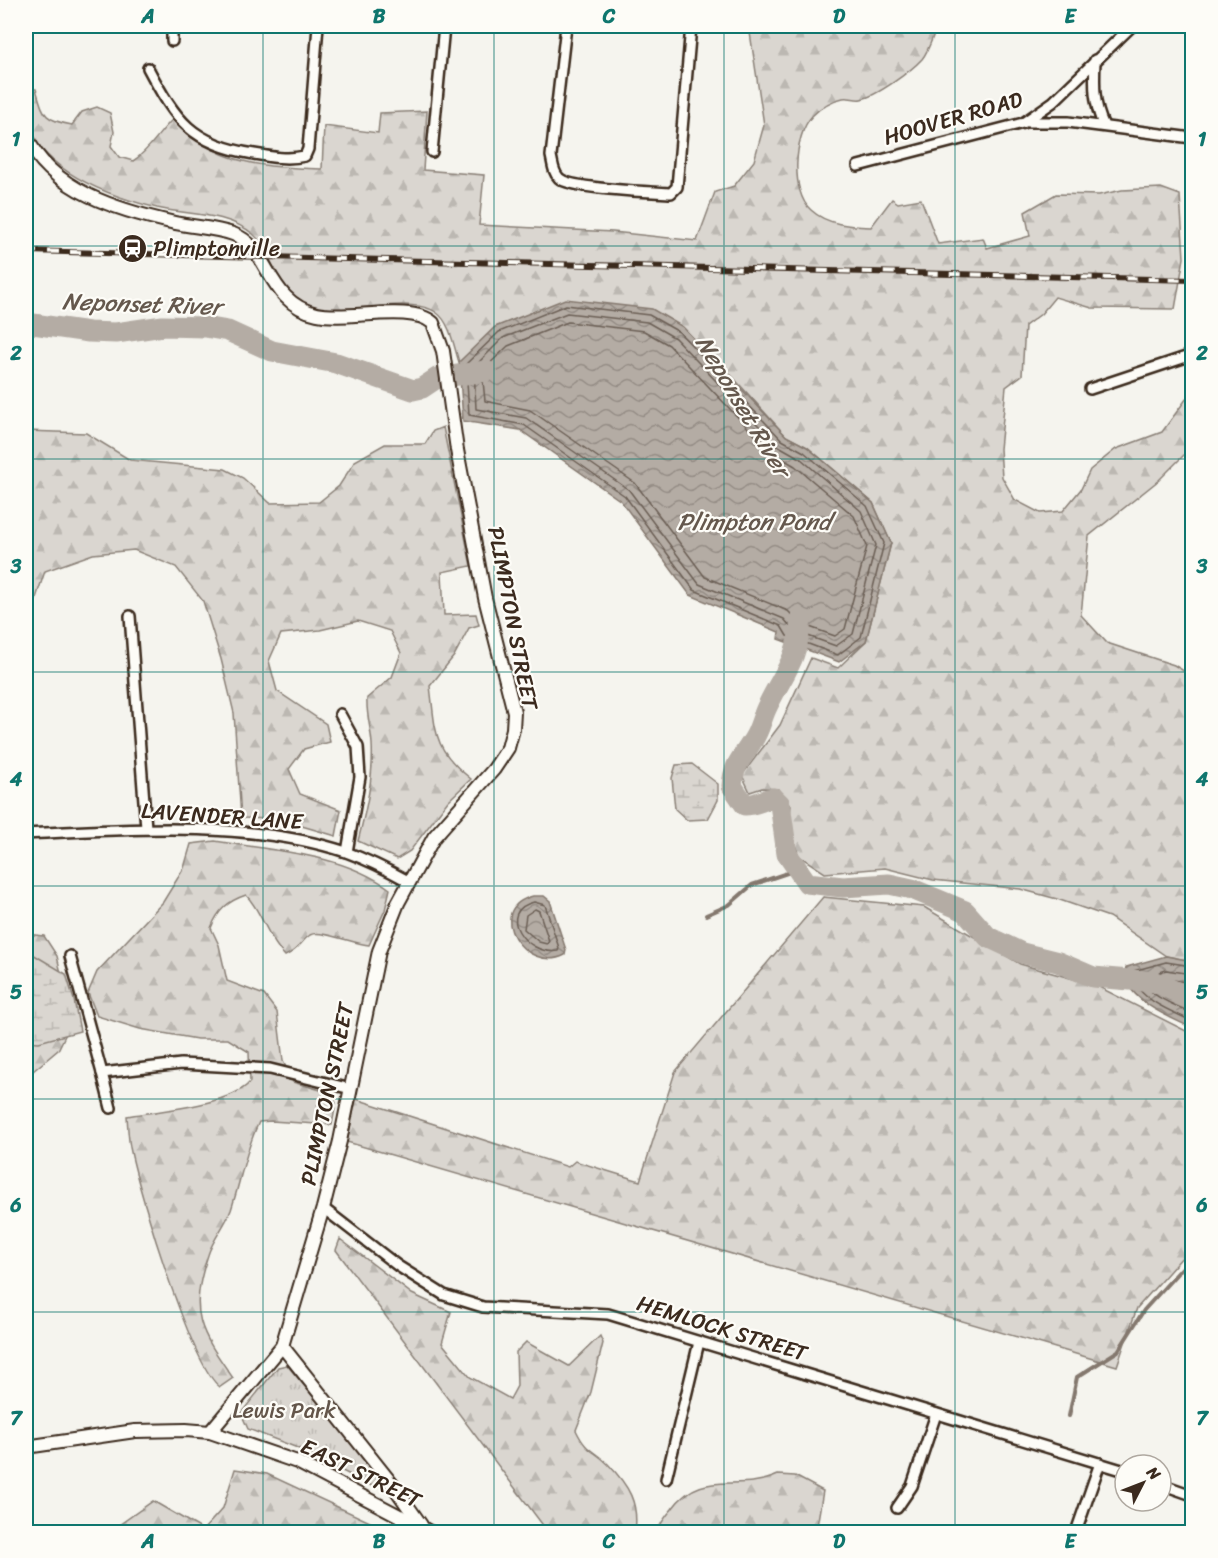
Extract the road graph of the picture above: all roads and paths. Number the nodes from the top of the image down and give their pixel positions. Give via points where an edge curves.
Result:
1 (172, 26) edge
2 (318, 26) edge
3 (444, 26) edge
4 (566, 26) edge
5 (691, 26) edge
6 (1132, 26) edge
7 (172, 41) dead end
8 (1095, 60) junction
9 (148, 68) dead end
10 (1023, 123) junction
11 (1104, 126) junction
12 (26, 136) edge
13 (1192, 138) edge
14 (432, 152) dead end
15 (858, 166) dead end
16 (1192, 355) edge
17 (1090, 389) dead end
18 (130, 616) dead end
19 (340, 714) dead end
20 (146, 828) junction
21 (26, 834) edge
22 (347, 852) junction
23 (408, 881) junction
24 (70, 956) dead end
25 (102, 1072) junction
26 (351, 1089) junction
27 (111, 1108) dead end
28 (323, 1208) junction
29 (699, 1342) junction
30 (282, 1346) junction
31 (936, 1414) junction
32 (210, 1432) junction
33 (26, 1447) edge
34 (1100, 1463) junction
35 (1113, 1468) edge
36 (666, 1479) dead end
37 (1173, 1488) edge
38 (1192, 1495) edge
39 (897, 1508) dead end
40 (424, 1531) edge
41 (1076, 1533) edge

1 - 7 street
2 - 9 street via 305,156 292,159 242,152 204,140 169,108
3 - 14 street
4 - 5 street via 551,156 554,170 566,183 675,192
6 - 8 street, HOOVER ROAD
8 - 10 street, HOOVER ROAD via 1040,114
8 - 11 street via 1093,90
10 - 11 street via 1039,120
10 - 15 street, HOOVER ROAD
11 - 13 street
12 - 23 street, PLIMPTON STREET via 50,169 86,193 133,213 239,237 256,254 283,296 301,309 330,316 413,314 426,317 437,328 485,598 513,712 513,729 508,748 494,769 434,837
16 - 17 street
18 - 20 street
19 - 22 street via 358,747 360,777
20 - 21 street, LAVENDER LANE
20 - 22 street, LAVENDER LANE via 283,837
22 - 23 street, LAVENDER LANE
23 - 26 street, PLIMPTON STREET via 379,951
24 - 25 street
25 - 26 street via 181,1064 262,1069
25 - 27 street
26 - 28 street, PLIMPTON STREET
28 - 29 street, HEMLOCK STREET via 416,1279 444,1295 483,1307 608,1314
28 - 30 street, PLIMPTON STREET
29 - 31 street, HEMLOCK STREET
29 - 36 street
30 - 32 street, PLIMPTON STREET
30 - 40 street via 396,1488
31 - 34 street, HEMLOCK STREET
31 - 39 street via 912,1486
32 - 33 street, EAST STREET via 135,1431
32 - 40 street, EAST STREET via 297,1462
34 - 35 street, HEMLOCK STREET
34 - 41 street
37 - 38 street

